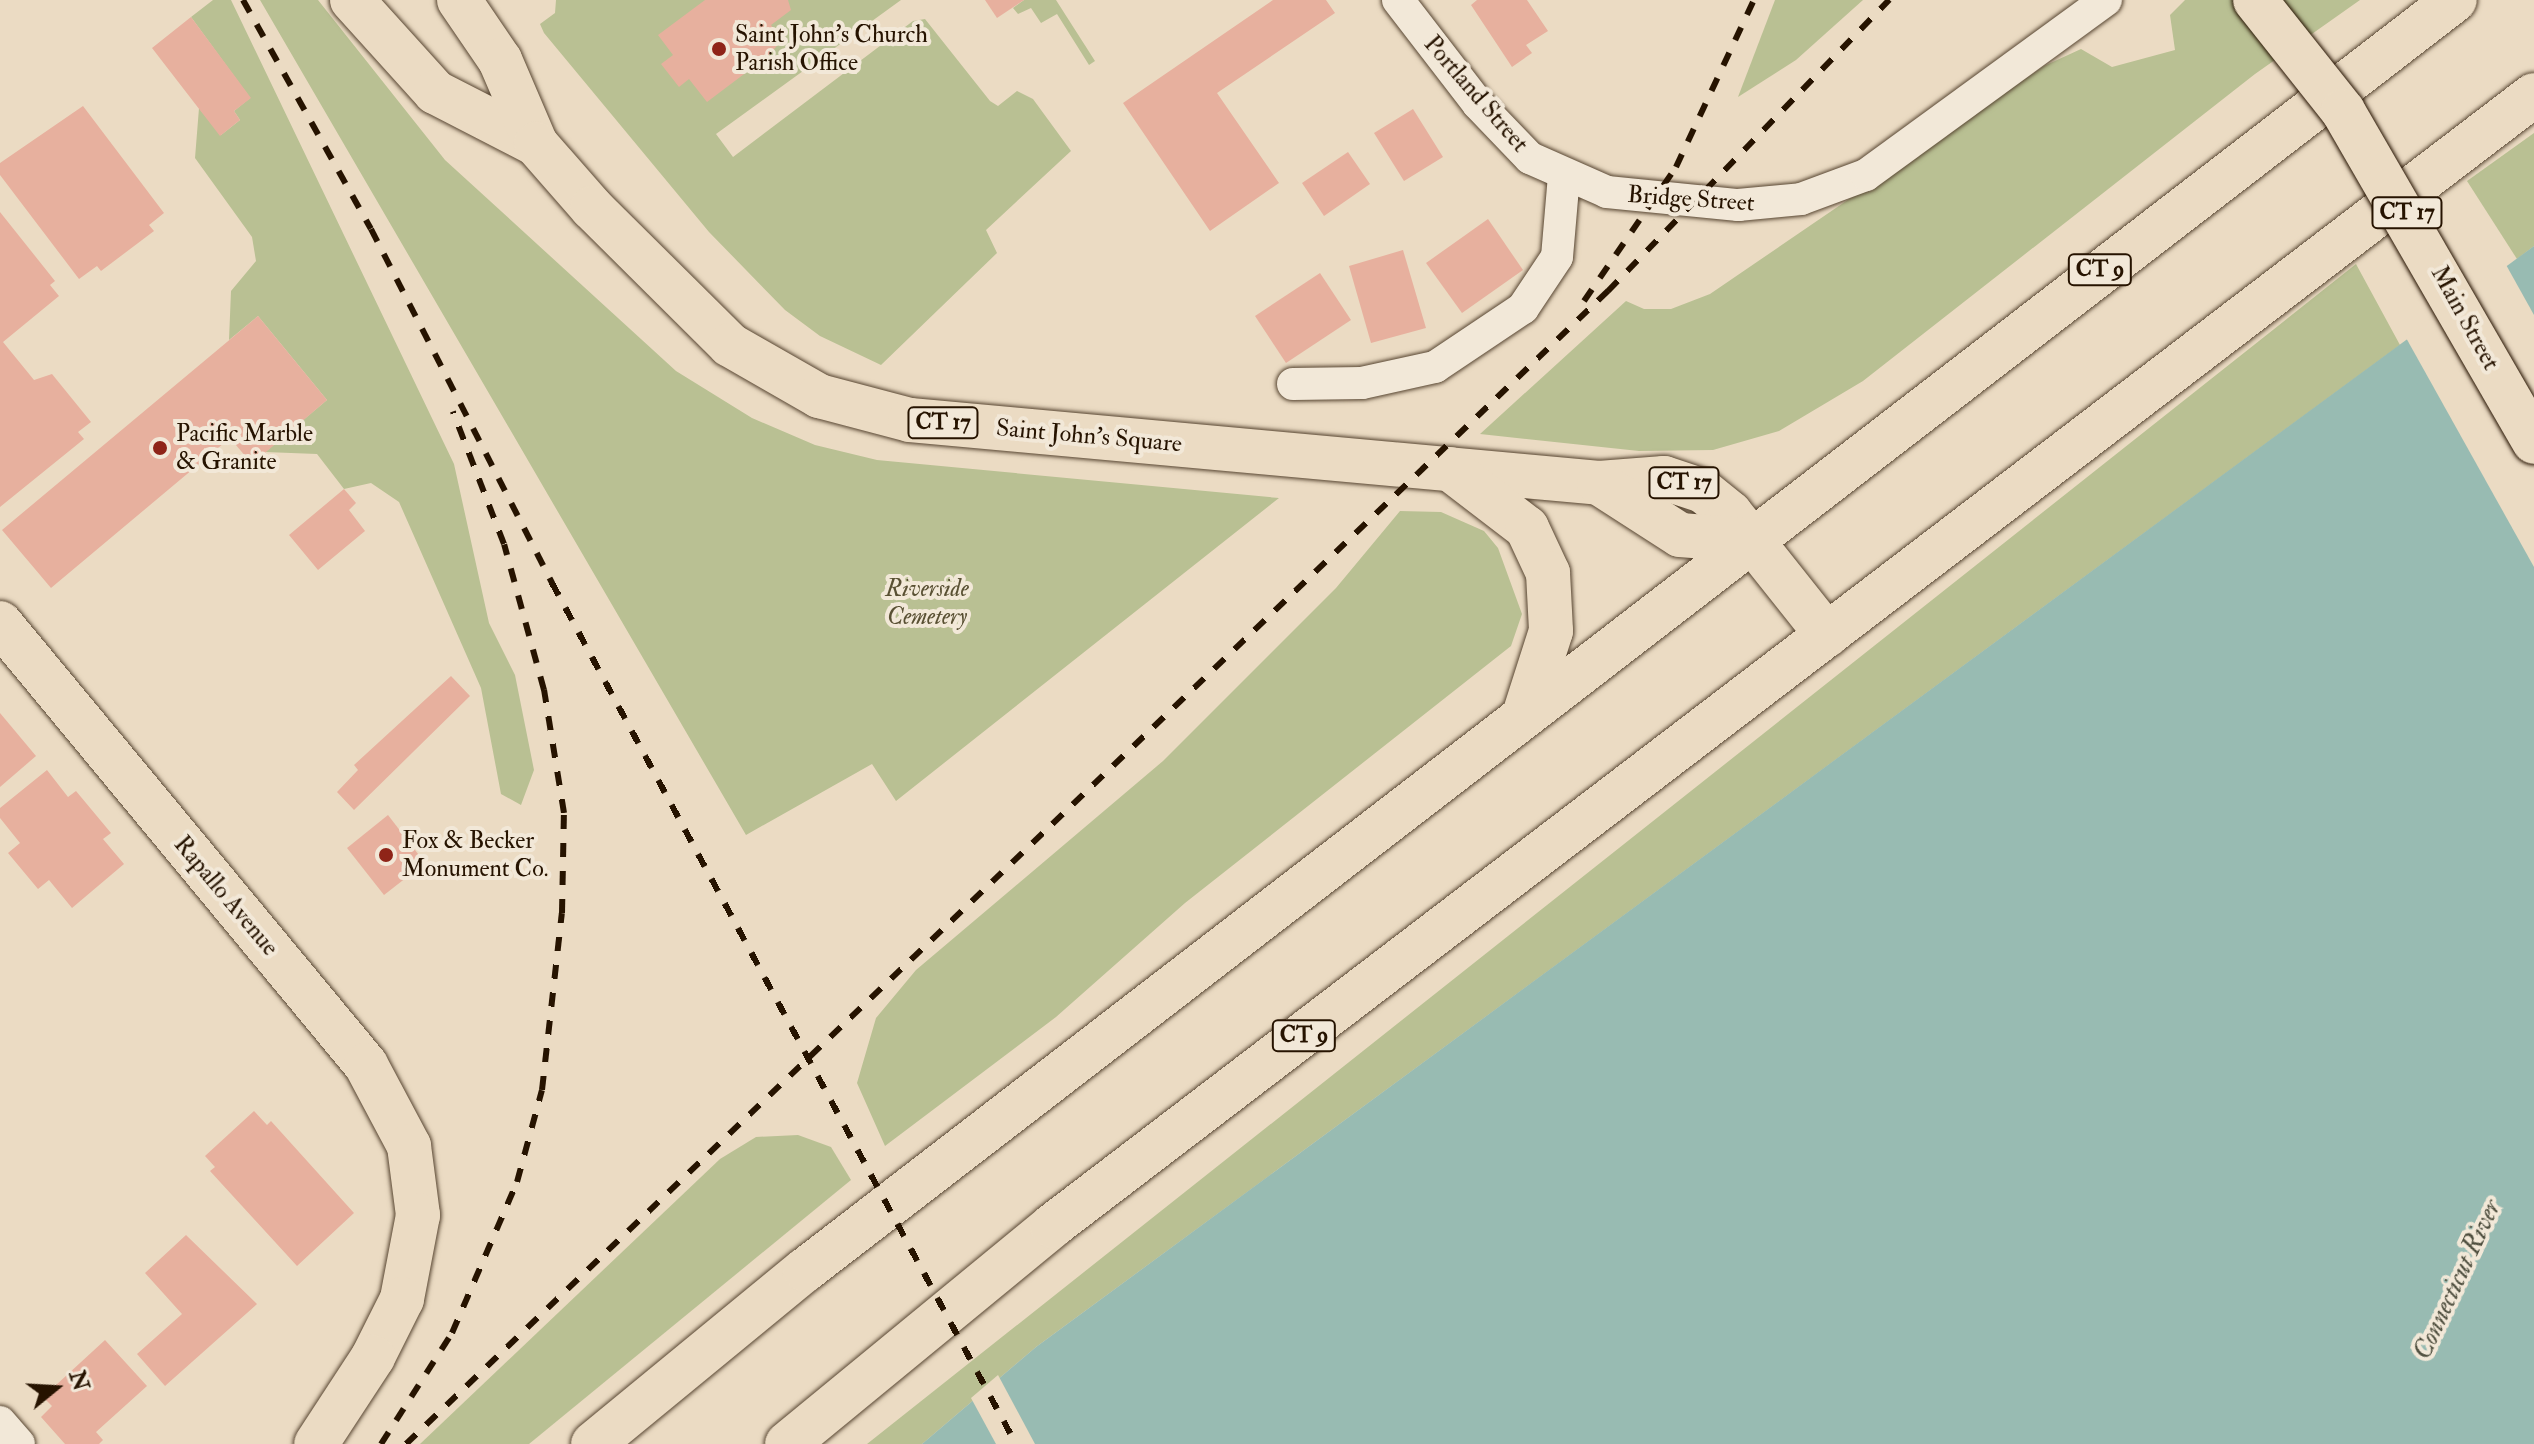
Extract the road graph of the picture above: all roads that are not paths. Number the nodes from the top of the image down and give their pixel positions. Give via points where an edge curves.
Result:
1 (352, 0) edge
2 (1398, 0) edge
3 (2106, 0) edge
4 (2255, 0) edge
5 (2455, 0) edge
6 (464, 1) edge
7 (2534, 95) edge
8 (536, 144) junction
9 (1564, 175) junction
10 (1293, 384) dead end
11 (2534, 442) edge
12 (1450, 469) junction
13 (1746, 540) junction
14 (0, 623) edge
15 (1827, 635) junction
16 (1525, 712) junction
17 (0, 1422) edge
18 (19, 1444) edge
19 (316, 1444) edge
20 (593, 1444) edge
21 (787, 1444) edge

1 - 8 main road, Saint John's Square / CT 17 via 435,92
2 - 9 street, Portland Street via 1511,141
3 - 9 street, Bridge Street via 1900,156 1831,191 1738,205 1634,197
4 - 11 main road, Main Street / CT 17, bridge via 2351,124
5 - 13 main road, CT 9
6 - 8 main road, Saint John's Square / CT 17 via 500,60
7 - 15 main road, CT 9
8 - 12 main road, Saint John's Square / CT 17 via 649,269 730,345 850,408 910,420
9 - 10 street via 1557,257 1523,308 1435,367 1362,383
12 - 13 main road, Saint John's Square / CT 17 via 1599,483 1680,535
12 - 16 main road via 1527,528 1548,573 1551,631
13 - 15 main road
13 - 16 main road, CT 9
14 - 19 main road, Rapallo Avenue via 366,1065 409,1146 418,1189 416,1239 402,1299 373,1357
15 - 21 main road, CT 9 via 1052,1226
16 - 20 main road, CT 9 via 805,1270
17 - 18 street

